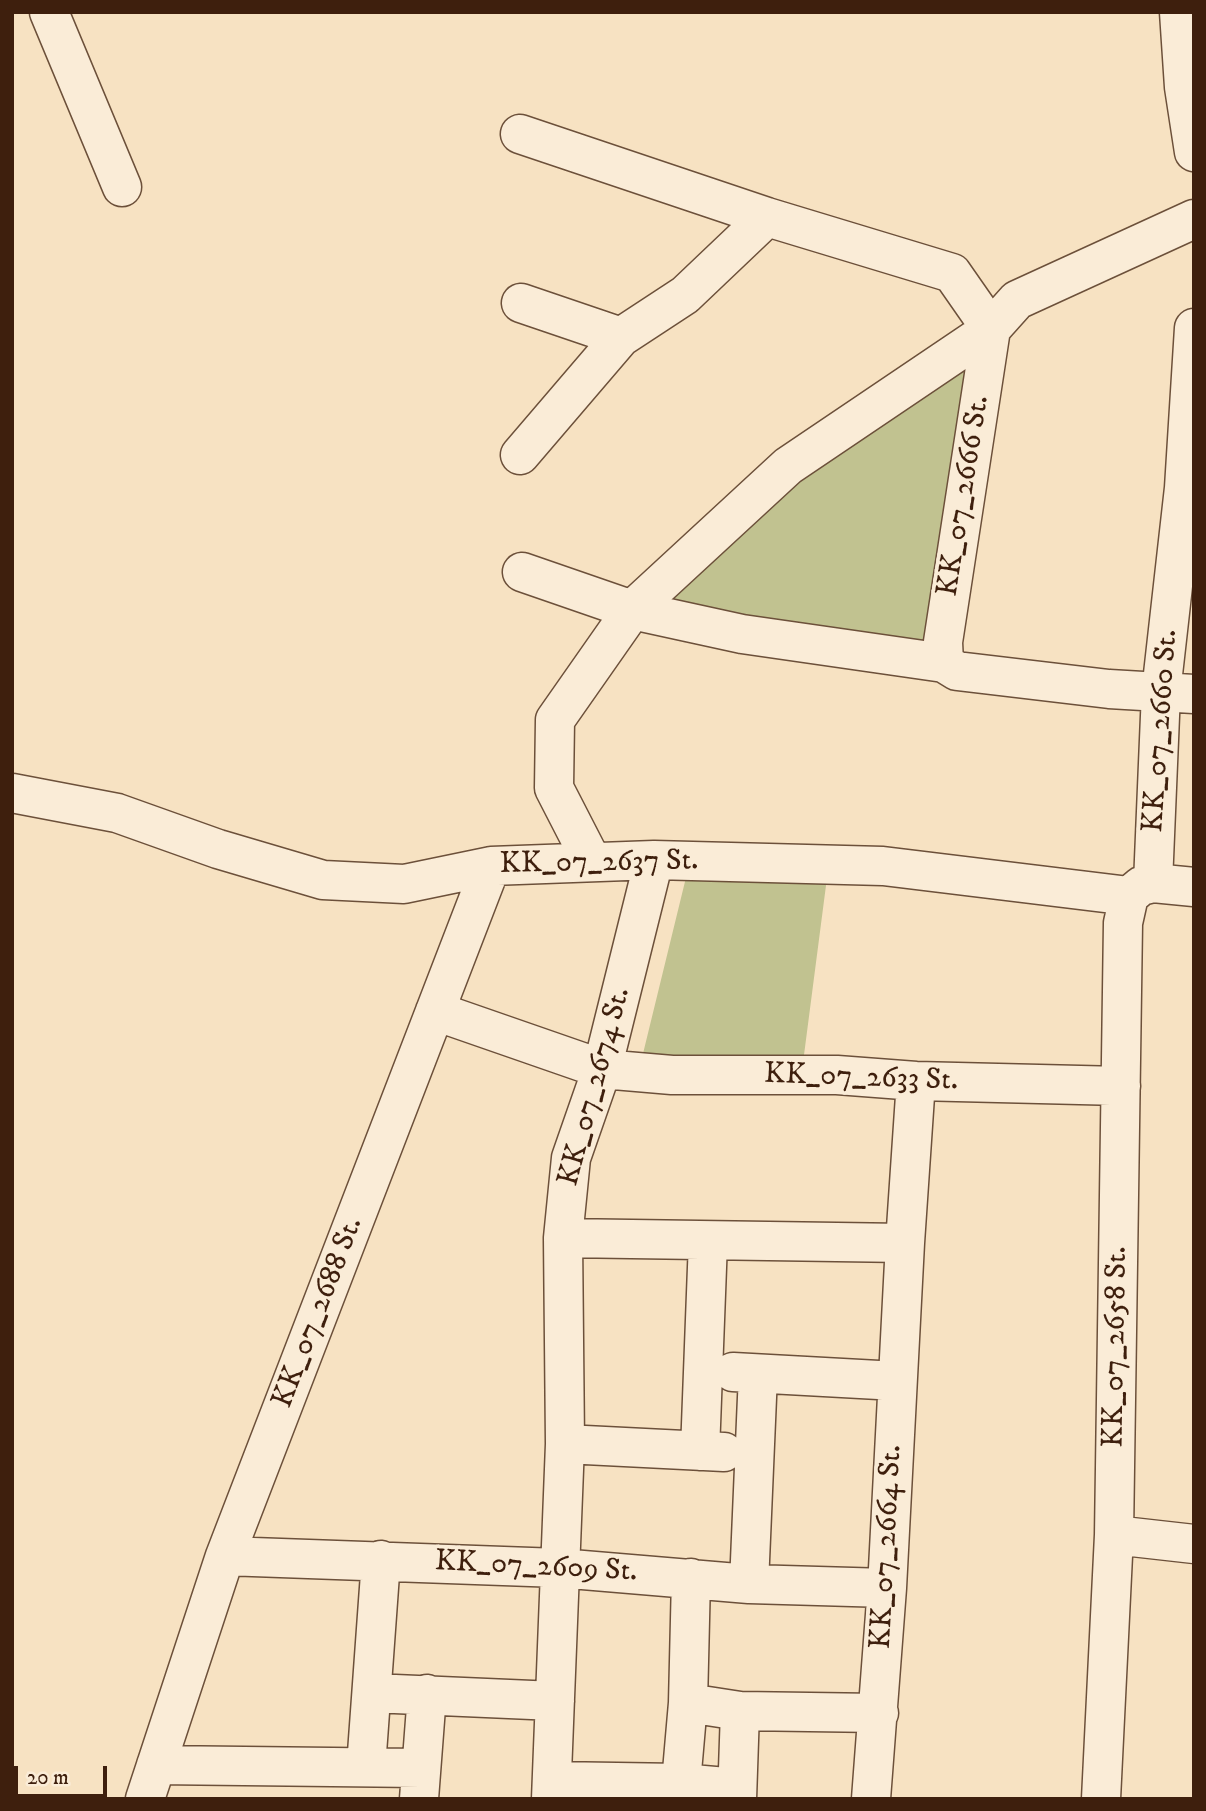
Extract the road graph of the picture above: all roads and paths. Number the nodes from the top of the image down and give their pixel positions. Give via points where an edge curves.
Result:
1 (49, 12) edge
2 (1179, 12) edge
3 (520, 134) dead end
4 (1194, 152) edge
5 (122, 187) dead end
6 (767, 217) junction
7 (1194, 219) edge
8 (522, 303) dead end
9 (1194, 328) edge
10 (991, 329) junction
11 (621, 337) junction
12 (520, 455) dead end
13 (1189, 489) edge
14 (523, 572) dead end
15 (632, 610) junction
16 (944, 663) junction
17 (1177, 693) edge
18 (12, 793) edge
19 (591, 860) junction
20 (654, 860) junction
21 (491, 866) junction
22 (1194, 887) edge
23 (1141, 889) junction
24 (435, 1011) junction
25 (602, 1069) junction
26 (916, 1081) junction
27 (1121, 1086) junction
28 (563, 1238) junction
29 (708, 1241) junction
30 (905, 1242) junction
31 (703, 1370) junction
32 (758, 1374) junction
33 (897, 1381) junction
34 (565, 1444) junction
35 (700, 1451) junction
36 (756, 1453) junction
37 (1114, 1535) junction
38 (1194, 1544) edge
39 (225, 1556) junction
40 (381, 1560) junction
41 (559, 1568) junction
42 (691, 1578) junction
43 (749, 1584) junction
44 (887, 1588) junction
45 (372, 1693) junction
46 (427, 1694) junction
47 (555, 1701) junction
48 (688, 1703) junction
49 (740, 1711) junction
50 (879, 1713) junction
51 (366, 1767) junction
52 (150, 1782) edge
53 (681, 1783) junction
54 (420, 1784) edge
55 (552, 1790) edge
56 (737, 1793) edge
57 (871, 1799) edge
58 (1101, 1799) edge

1 - 5 street
2 - 4 street
3 - 6 street
6 - 10 street via 952,273
6 - 11 street via 685,295
7 - 10 street via 1017,300
8 - 11 street
9 - 13 street, KK_07_2660 St.
10 - 15 street via 788,466
10 - 16 street, KK_07_2666 St. via 943,642
11 - 12 street
13 - 17 street, KK_07_2660 St.
14 - 15 street
15 - 16 street via 741,634
15 - 19 street via 555,720 554,788
16 - 17 street via 957,671
17 - 23 street, KK_07_2660 St.
18 - 21 street, KK_07_2637 St. via 117,813 323,880 404,884
19 - 20 street, KK_07_2637 St.
19 - 21 street, KK_07_2637 St.
20 - 23 street, KK_07_2637 St. via 883,866
20 - 25 street, KK_07_2674 St.
21 - 24 street, KK_07_2688 St.
22 - 23 street, KK_07_2637 St.
23 - 27 street, KK_07_2658 St. via 1123,923
24 - 25 street, KK_07_2633 St.
24 - 39 street, KK_07_2688 St.
25 - 26 street, KK_07_2633 St.
25 - 28 street, KK_07_2674 St. via 571,1158
26 - 27 street, KK_07_2633 St.
26 - 30 street, KK_07_2664 St.
27 - 37 street, KK_07_2658 St.
28 - 29 street
28 - 34 street, KK_07_2674 St.
29 - 30 street
29 - 31 street
30 - 33 street, KK_07_2664 St.
31 - 32 street
31 - 35 street
32 - 33 street
32 - 36 street
33 - 44 street, KK_07_2664 St.
34 - 35 street
34 - 41 street, KK_07_2674 St.
35 - 36 street
36 - 43 street
37 - 38 street
37 - 58 street, KK_07_2658 St.
39 - 40 street, KK_07_2609 St.
39 - 52 street, KK_07_2688 St.
40 - 41 street, KK_07_2609 St.
40 - 45 street
41 - 42 street, KK_07_2609 St.
41 - 47 street, KK_07_2674 St.
42 - 43 street, KK_07_2609 St.
42 - 48 street
43 - 44 street, KK_07_2609 St.
44 - 50 street, KK_07_2664 St.
45 - 46 street
45 - 51 street
46 - 47 street
46 - 54 street
47 - 55 street, KK_07_2674 St.
48 - 49 street
48 - 53 street
49 - 50 street
49 - 56 street
50 - 57 street, KK_07_2664 St.
51 - 52 street, KK_07_2688 St.
51 - 54 street, KK_07_2688 St.
53 - 55 street, KK_07_2674 St.
53 - 56 street, KK_07_2674 St.

